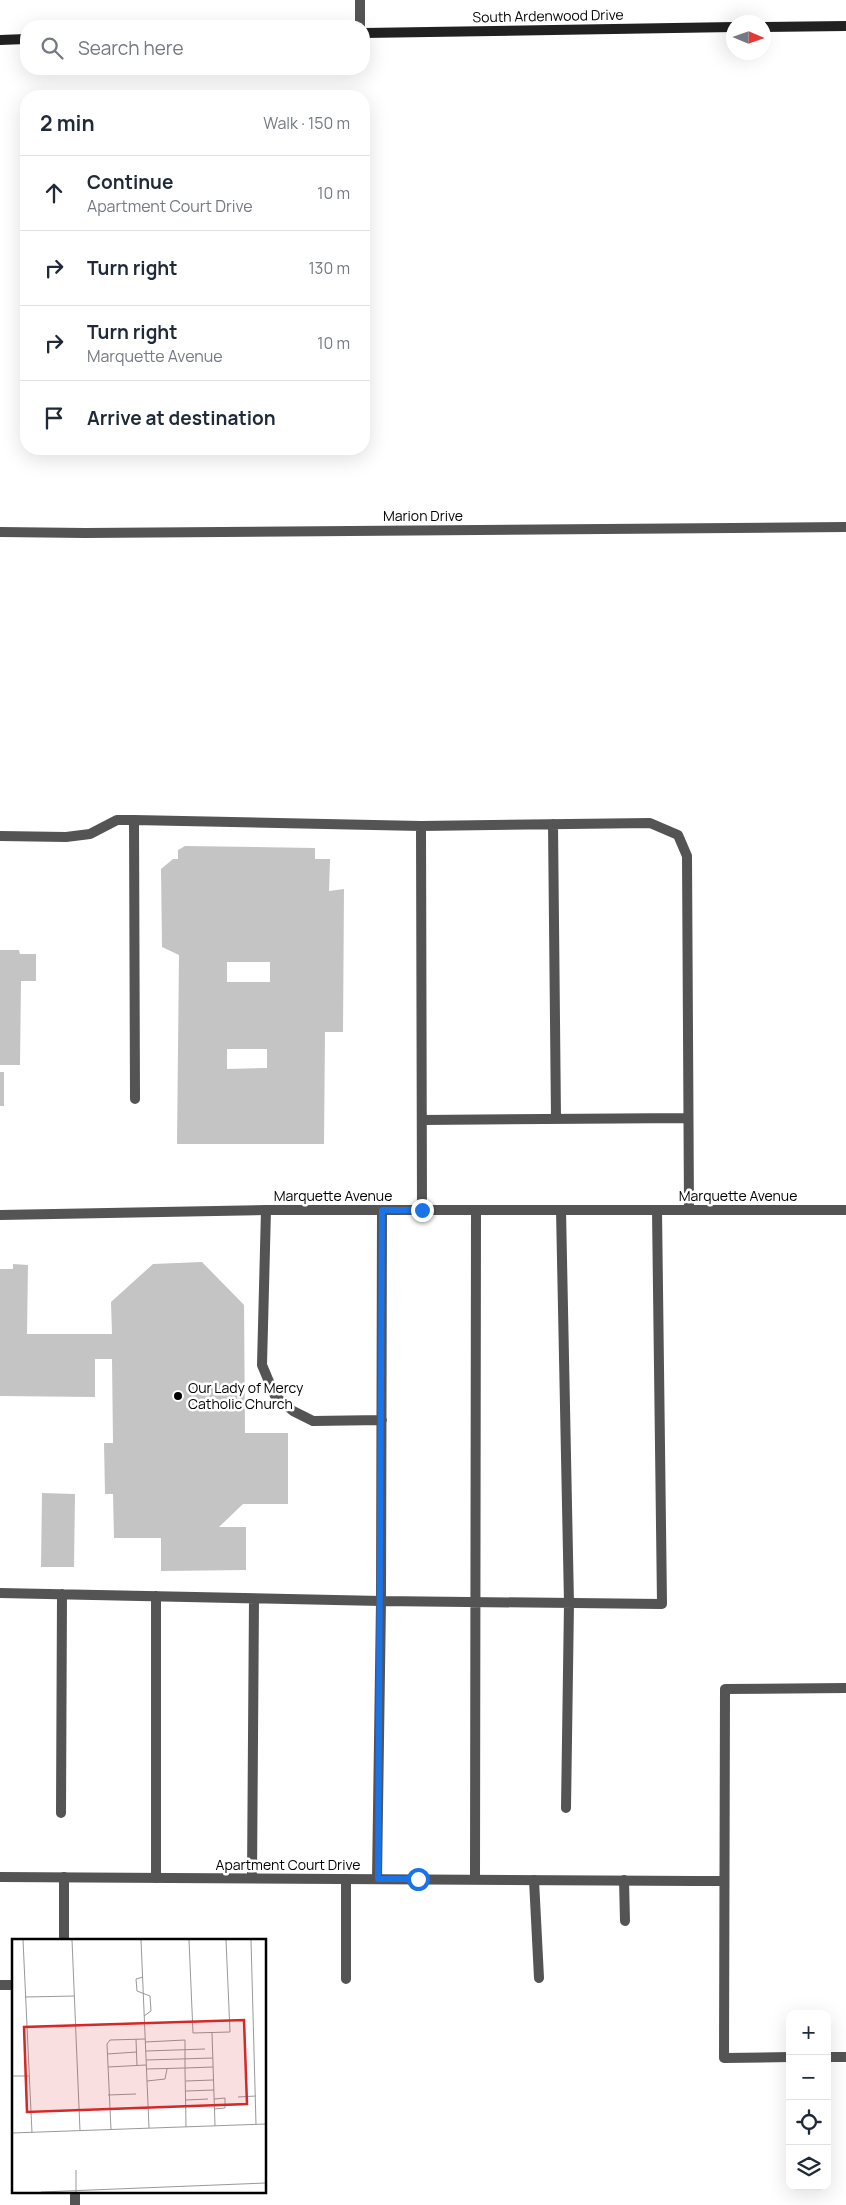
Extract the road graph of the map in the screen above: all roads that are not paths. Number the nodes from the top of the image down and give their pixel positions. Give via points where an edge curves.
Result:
1 (360, 0) edge
2 (360, 20) edge
3 (846, 26) edge
4 (726, 27) edge
5 (771, 27) edge
6 (370, 33) edge
7 (20, 39) edge
8 (0, 40) edge
9 (846, 527) edge
10 (0, 532) edge
11 (134, 820) junction
12 (554, 824) junction
13 (421, 826) junction
14 (0, 836) edge
15 (135, 1099) dead end
16 (688, 1118) junction
17 (556, 1119) junction
18 (422, 1120) junction
19 (266, 1210) junction
20 (382, 1210) junction
21 (422, 1210) junction
22 (476, 1210) junction
23 (561, 1210) junction
24 (657, 1210) junction
25 (689, 1210) junction
26 (846, 1210) edge
27 (0, 1215) edge
28 (382, 1420) junction
29 (0, 1593) edge
30 (62, 1594) junction
31 (156, 1596) junction
32 (254, 1598) junction
33 (381, 1601) junction
34 (477, 1602) junction
35 (568, 1603) junction
36 (846, 1688) edge
37 (566, 1808) dead end
38 (61, 1813) dead end
39 (0, 1877) edge
40 (64, 1878) junction
41 (156, 1878) junction
42 (252, 1878) junction
43 (346, 1878) junction
44 (378, 1879) junction
45 (476, 1879) junction
46 (534, 1880) junction
47 (624, 1880) junction
48 (724, 1880) junction
49 (625, 1920) dead end
50 (64, 1939) edge
51 (539, 1978) dead end
52 (346, 1979) dead end
53 (846, 2056) edge
54 (786, 2057) edge
55 (831, 2057) edge
56 (75, 2192) edge
57 (75, 2205) edge

1 - 2 street
3 - 5 street
4 - 6 street, South Ardenwood Drive
7 - 8 street
9 - 10 street, Marion Drive
11 - 13 street
11 - 14 street via 118,820 90,834 66,837
11 - 15 street
12 - 13 street
12 - 16 street via 650,823 678,835 687,856
12 - 17 street
13 - 18 street
16 - 17 street
16 - 25 street
17 - 18 street
18 - 21 street
19 - 20 street, Marquette Avenue
19 - 27 street, Marquette Avenue
19 - 28 street via 262,1366 275,1396 293,1411 314,1421
20 - 21 street, Marquette Avenue
20 - 28 street
21 - 22 street, Marquette Avenue
22 - 23 street, Marquette Avenue
22 - 34 street
23 - 24 street, Marquette Avenue
23 - 35 street
24 - 25 street, Marquette Avenue
24 - 35 street via 662,1604
25 - 26 street, Marquette Avenue
28 - 33 street
29 - 30 street
30 - 31 street
30 - 38 street
31 - 32 street
31 - 41 street
32 - 33 street
32 - 42 street
33 - 34 street
33 - 44 street
34 - 35 street
34 - 45 street
35 - 37 street
36 - 48 street via 725,1689
39 - 40 street, Apartment Court Drive
40 - 41 street, Apartment Court Drive
40 - 50 street
41 - 42 street, Apartment Court Drive
42 - 43 street, Apartment Court Drive
43 - 44 street, Apartment Court Drive
43 - 52 street
44 - 45 street, Apartment Court Drive
45 - 46 street, Apartment Court Drive
46 - 47 street, Apartment Court Drive
46 - 51 street
47 - 48 street, Apartment Court Drive
47 - 49 street
48 - 54 street via 724,2058
53 - 55 street
56 - 57 street

